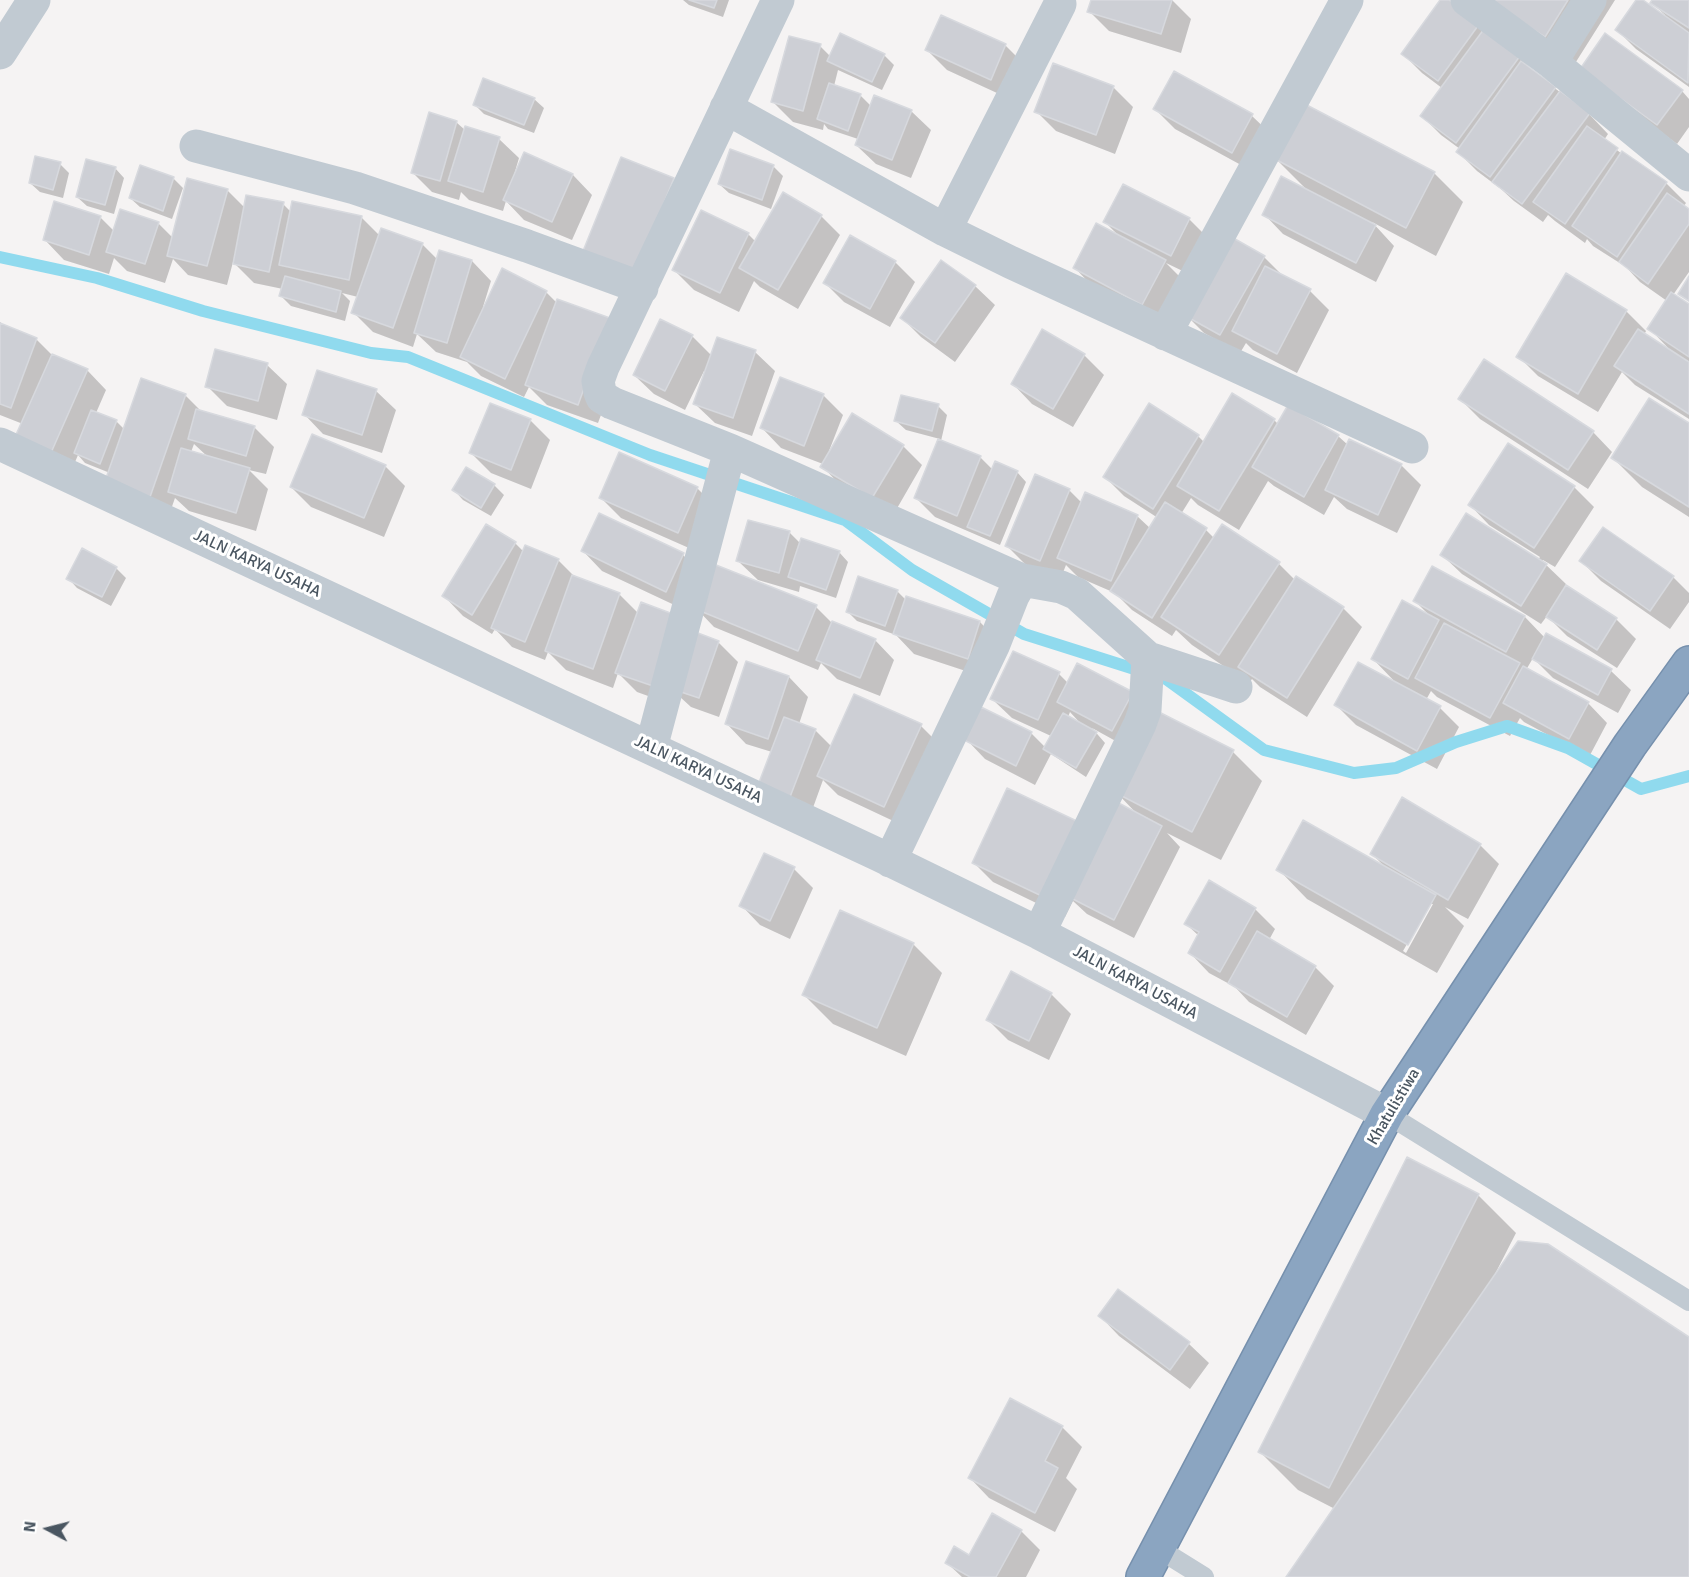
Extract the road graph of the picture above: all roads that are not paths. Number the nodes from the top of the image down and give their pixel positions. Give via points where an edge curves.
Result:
1 (34, 0) edge
2 (778, 0) edge
3 (1347, 0) edge
4 (1467, 0) edge
5 (1590, 0) edge
6 (1060, 4) dead end
7 (0, 53) edge
8 (1551, 62) junction
9 (726, 108) junction
10 (196, 146) dead end
11 (1689, 175) edge
12 (945, 230) junction
13 (642, 288) junction
14 (1165, 334) junction
15 (0, 444) edge
16 (1412, 447) dead end
17 (724, 472) junction
18 (1017, 588) junction
19 (1689, 663) edge
20 (1147, 671) junction
21 (1236, 687) dead end
22 (651, 748) junction
23 (890, 861) junction
24 (1039, 933) junction
25 (1387, 1114) junction
26 (1689, 1301) edge
27 (1159, 1549) junction
28 (1143, 1577) edge
29 (1204, 1577) edge

1 - 7 street
2 - 9 street
3 - 14 street
4 - 8 street
5 - 8 street
6 - 12 street
8 - 11 street
9 - 12 street
9 - 13 street
10 - 13 street via 354,188
12 - 14 street
13 - 17 street via 603,367 598,381 602,397
14 - 16 street
15 - 22 street, JALN KARYA USAHA
17 - 18 street
17 - 22 street
18 - 20 street via 1061,587 1077,594
18 - 23 street
19 - 25 highway, Khatulistiwa via 1630,745
20 - 21 street
20 - 24 street via 1145,710 1140,724
22 - 23 street, JALN KARYA USAHA
23 - 24 street, JALN KARYA USAHA
24 - 25 street, JALN KARYA USAHA
25 - 26 lane
25 - 27 highway, Khatulistiwa
27 - 28 highway, Khatulistiwa
27 - 29 lane

